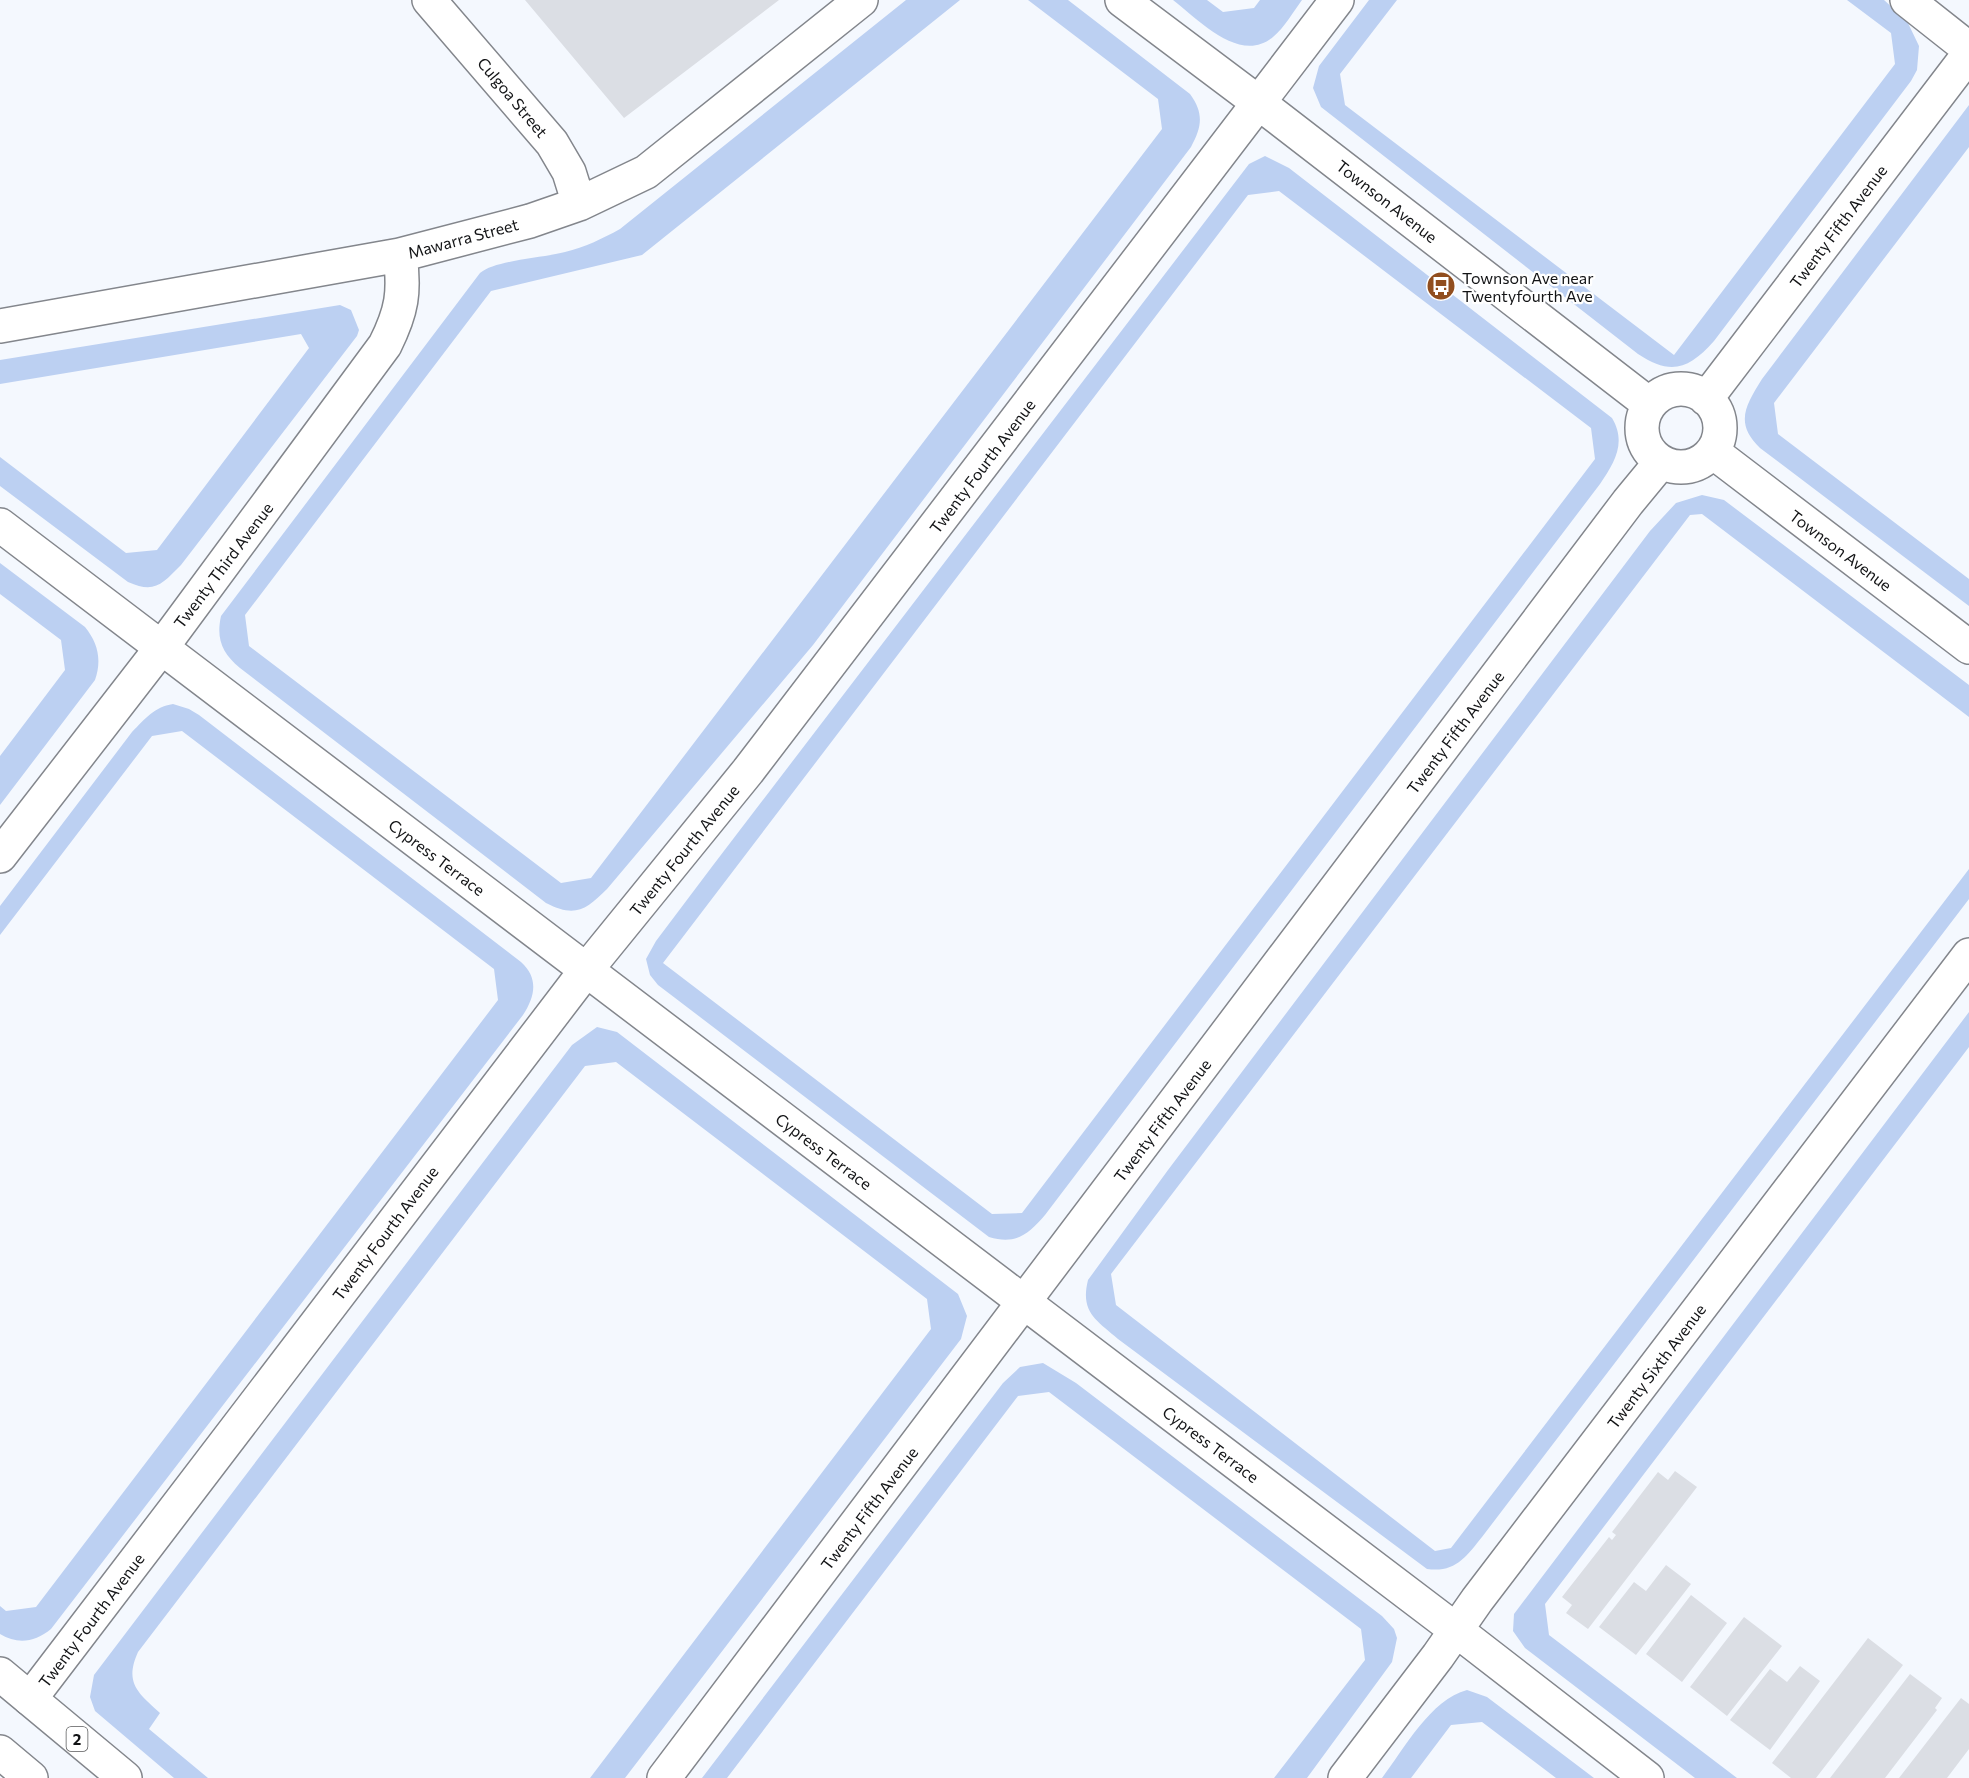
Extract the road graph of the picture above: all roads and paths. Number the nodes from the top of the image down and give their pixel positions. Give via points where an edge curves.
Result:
1 (429, 0) edge
2 (861, 0) edge
3 (1122, 0) edge
4 (1337, 0) edge
5 (1907, 0) edge
6 (1969, 49) edge
7 (1969, 54) edge
8 (1260, 103) junction
9 (579, 204) junction
10 (400, 255) junction
11 (0, 326) edge
12 (1706, 399) junction
13 (1649, 404) junction
14 (1713, 452) junction
15 (1660, 462) junction
16 (0, 525) edge
17 (162, 647) junction
18 (1969, 648) edge
19 (0, 856) edge
20 (1969, 955) edge
21 (587, 969) junction
22 (1025, 1303) junction
23 (1456, 1630) junction
24 (0, 1674) edge
25 (30, 1699) junction
26 (0, 1752) edge
27 (31, 1778) edge
28 (125, 1778) edge
29 (664, 1778) edge
30 (1346, 1778) edge
31 (1647, 1778) edge

1 - 9 main road, Culgoa Street via 552,142 569,172
2 - 9 main road, Mawarra Street via 646,172
3 - 8 main road, Townson Avenue
4 - 8 main road, Twenty Fourth Avenue
5 - 6 main road
7 - 12 main road, Twenty Fifth Avenue
8 - 13 main road, Townson Avenue
8 - 21 main road, Twenty Fourth Avenue via 748,771
9 - 10 main road, Mawarra Street
10 - 11 main road, Mawarra Street
10 - 17 main road, Twenty Third Avenue via 402,305 386,345
12 - 13 main road via 1683,389 1670,390
12 - 14 main road via 1714,407 1720,429
13 - 15 main road via 1642,423 1643,442
14 - 15 main road via 1683,468
14 - 18 main road, Townson Avenue
15 - 22 main road, Twenty Fifth Avenue
16 - 17 main road, Cypress Terrace
17 - 19 main road, Twenty Third Avenue
17 - 21 main road, Cypress Terrace
20 - 23 main road, Twenty Sixth Avenue
21 - 22 main road, Cypress Terrace
21 - 25 main road, Twenty Fourth Avenue
22 - 23 main road, Cypress Terrace
22 - 29 main road, Twenty Fifth Avenue
23 - 30 main road, Twenty Sixth Avenue
23 - 31 main road, Cypress Terrace
24 - 25 main road, 2
25 - 28 main road, 2
26 - 27 main road

